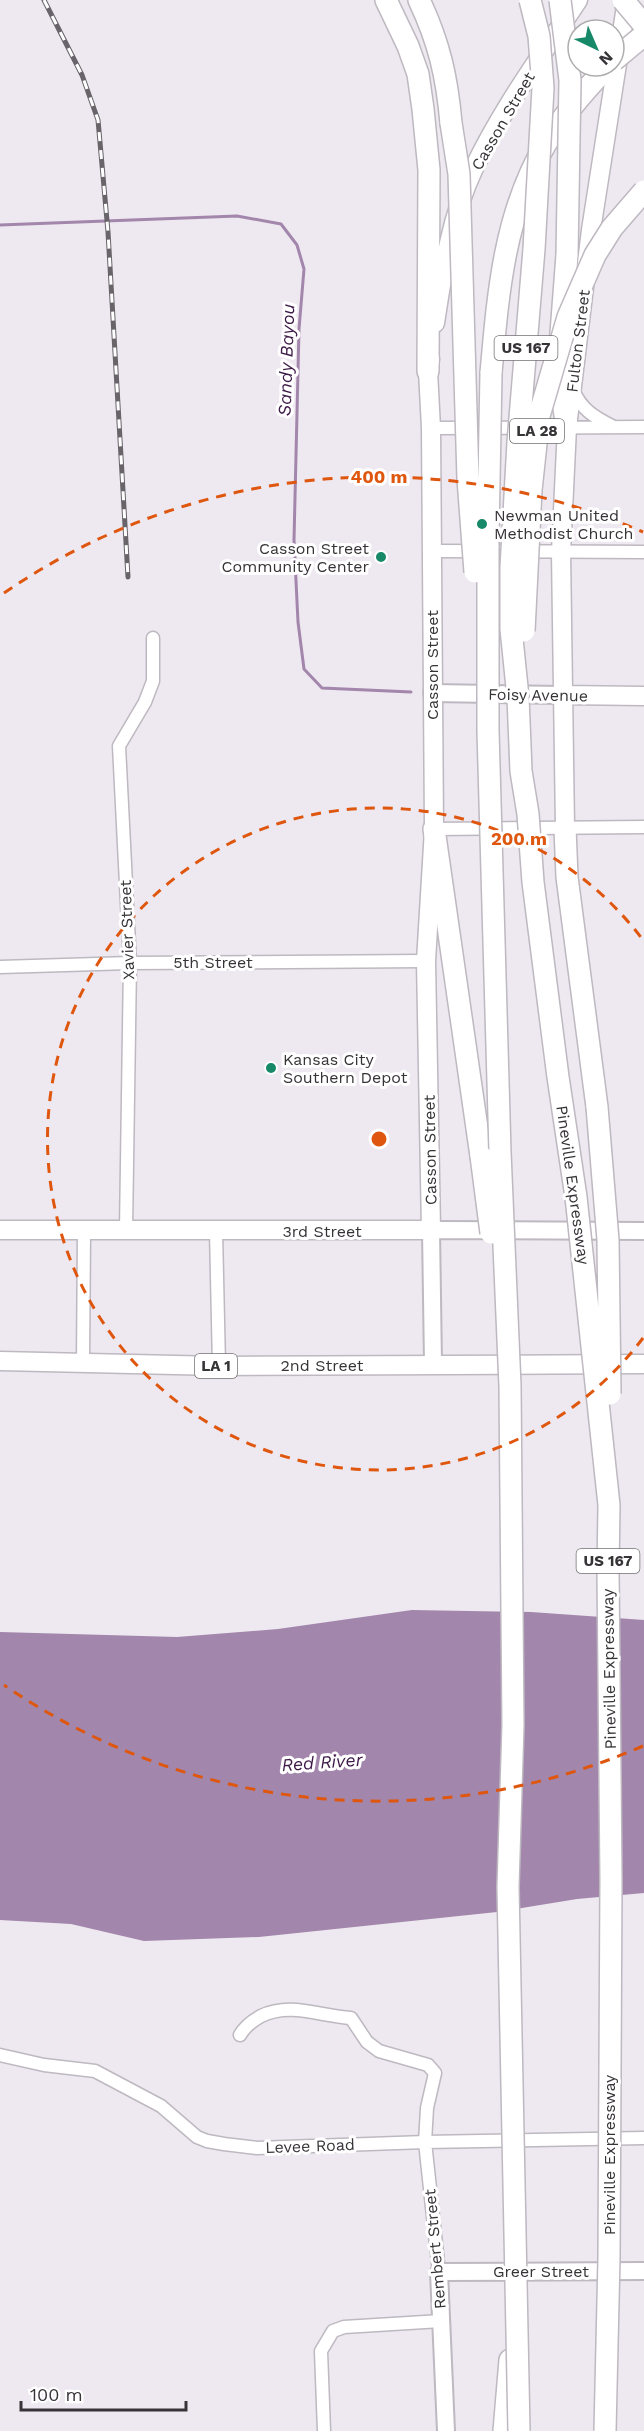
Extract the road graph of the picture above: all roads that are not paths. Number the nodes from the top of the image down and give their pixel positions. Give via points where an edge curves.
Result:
1 (386, 0) edge
2 (419, 0) edge
3 (530, 0) edge
4 (560, 0) edge
5 (578, 0) edge
6 (625, 0) edge
7 (644, 25) edge
8 (644, 35) edge
9 (626, 50) edge
10 (597, 78) edge
11 (644, 191) edge
12 (428, 371) junction
13 (572, 388) junction
14 (567, 427) junction
15 (613, 427) junction
16 (644, 427) edge
17 (431, 428) junction
18 (432, 551) junction
19 (561, 552) junction
20 (644, 552) edge
21 (153, 638) dead end
22 (432, 693) junction
23 (562, 695) junction
24 (644, 696) edge
25 (518, 697) junction
26 (488, 731) junction
27 (644, 827) edge
28 (565, 828) junction
29 (434, 829) junction
30 (426, 961) junction
31 (130, 963) junction
32 (0, 967) edge
33 (0, 1230) edge
34 (126, 1230) junction
35 (431, 1230) junction
36 (84, 1231) junction
37 (216, 1231) junction
38 (644, 1231) edge
39 (0, 1361) edge
40 (83, 1363) junction
41 (433, 1364) junction
42 (644, 1364) edge
43 (219, 1366) junction
44 (510, 1386) junction
45 (609, 1505) junction
46 (240, 2035) dead end
47 (0, 2055) edge
48 (644, 2138) edge
49 (425, 2142) junction
50 (644, 2271) edge
51 (439, 2272) junction
52 (517, 2282) junction
53 (441, 2321) junction
54 (324, 2431) edge
55 (446, 2431) edge
56 (504, 2431) edge
57 (519, 2431) edge
58 (605, 2431) edge

1 - 12 highway via 418,74 423,109 429,170
2 - 26 highway, bridge via 433,29 447,79 459,174 468,479
3 - 25 highway, US 167, bridge via 539,36 543,88 511,568 511,629
4 - 14 highway, bridge via 570,80 567,255 558,372
5 - 12 main road, Casson Street via 474,168 453,225
6 - 7 highway, bridge
6 - 13 main road, Fulton Street
8 - 9 highway, bridge
10 - 26 highway, LA 28, bridge via 545,145 520,200 503,265 491,373
11 - 25 highway, LA 28, bridge via 595,255 568,317 539,416
12 - 17 main road, Casson Street
13 - 14 main road, Fulton Street
13 - 15 street via 585,410
14 - 15 street
14 - 17 street
14 - 19 main road, Fulton Street
15 - 16 street
17 - 18 main road, Casson Street
18 - 19 street
18 - 22 main road, Casson Street
19 - 20 street
19 - 23 main road, Fulton Street
21 - 31 street, Xavier Street via 153,681 119,746
22 - 23 main road, Foisy Avenue
22 - 29 main road, Casson Street
23 - 24 main road, Foisy Avenue
23 - 28 main road, Fulton Street
25 - 45 highway, Pineville Expressway / US 167, bridge via 520,771 576,1197
26 - 44 highway, bridge
27 - 28 street
28 - 29 street
28 - 45 highway, bridge via 567,877 597,1107 608,1240
29 - 30 main road, Casson Street
29 - 44 highway, bridge
30 - 31 street, 5th Street
30 - 35 main road, Casson Street
31 - 32 street, 5th Street
31 - 34 street, Xavier Street
33 - 36 main road, 3rd Street
34 - 36 main road, 3rd Street
34 - 37 main road, 3rd Street
35 - 37 main road, 3rd Street
35 - 38 main road, 3rd Street
35 - 41 main road, Casson Street
36 - 40 street
37 - 43 street
39 - 40 main road, 2nd Street / LA 1
40 - 43 main road, 2nd Street / LA 1
41 - 42 main road, 2nd Street / LA 1
41 - 43 main road, 2nd Street / LA 1
44 - 52 highway, bridge via 513,1725 508,1887
45 - 58 highway, Pineville Expressway / US 167, bridge via 611,1880
46 - 49 street, Rembert Street via 254,2020 272,2011 302,2009 351,2018 367,2042 379,2051 433,2068
47 - 49 street, Levee Road via 95,2071 162,2106 185,2128 207,2141 256,2148
48 - 49 street, Levee Road
49 - 51 street, Rembert Street
50 - 51 main road, Greer Street
51 - 53 main road, Rembert Street
52 - 56 highway, bridge
52 - 57 highway, bridge
53 - 54 street via 333,2331 321,2351
53 - 55 main road, Rembert Street

